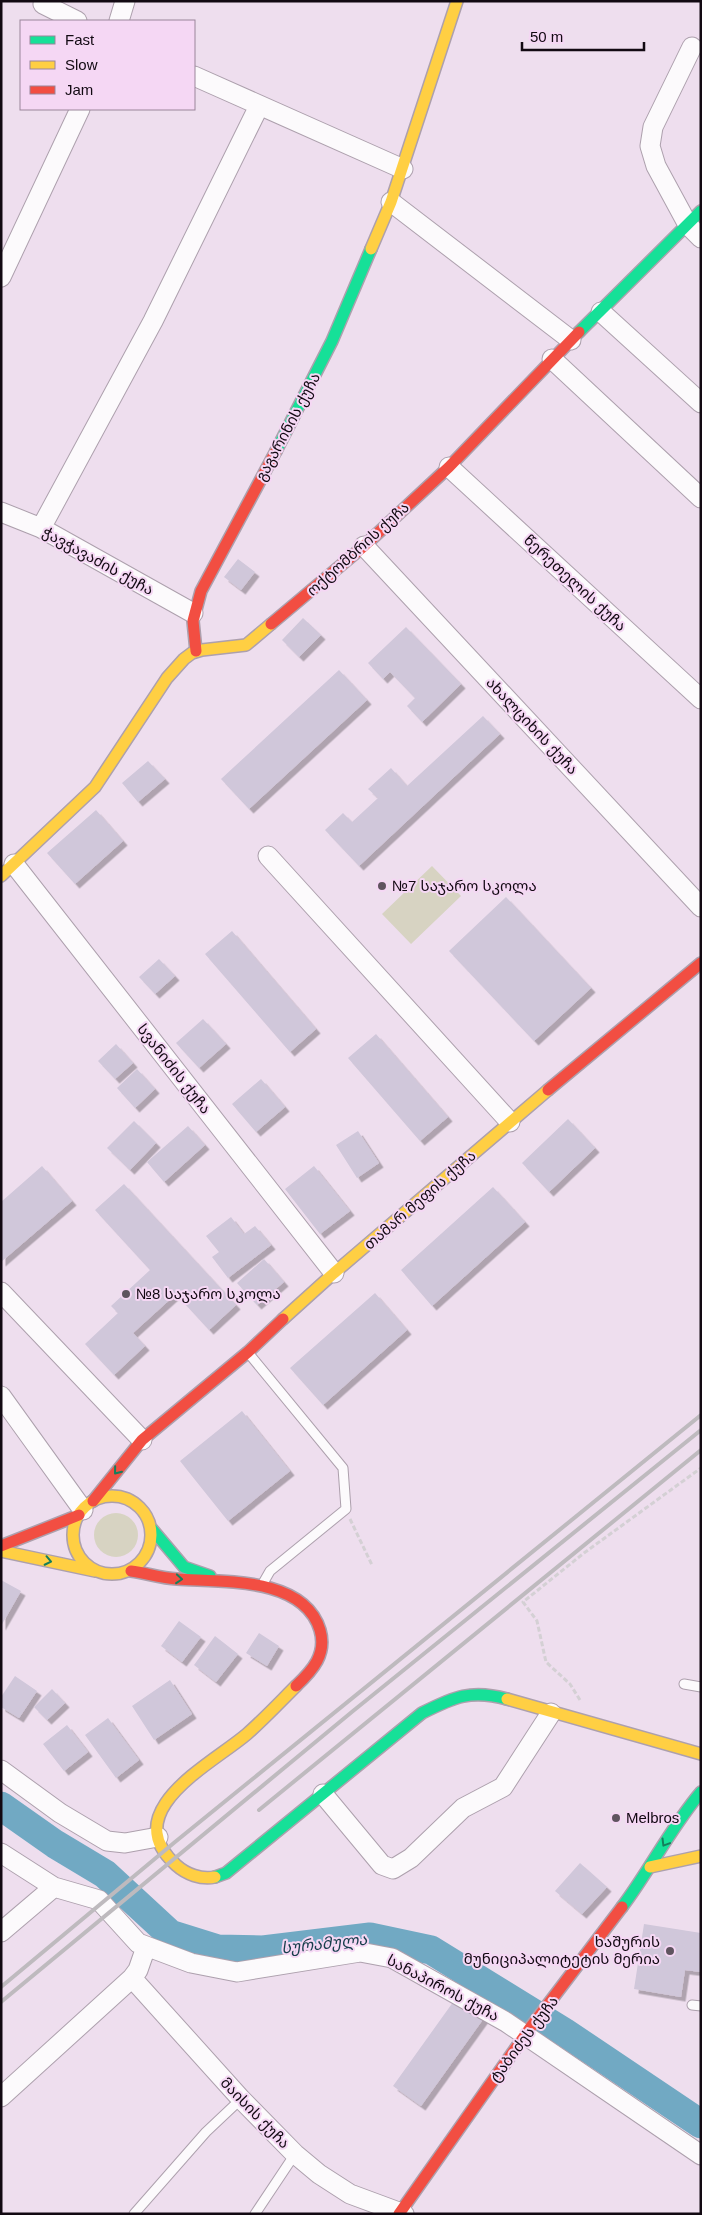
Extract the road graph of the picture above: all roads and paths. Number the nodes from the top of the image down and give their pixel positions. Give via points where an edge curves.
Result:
1 (125, 1) edge
2 (457, 1) edge
3 (42, 4) dead end
4 (75, 20) edge
5 (119, 20) edge
6 (692, 47) dead end
7 (195, 76) edge
8 (259, 106) junction
9 (80, 110) edge
10 (403, 168) junction
11 (391, 202) junction
12 (701, 212) edge
13 (694, 232) edge
14 (1, 277) edge
15 (601, 312) junction
16 (571, 340) junction
17 (552, 359) junction
18 (701, 403) edge
19 (449, 467) junction
20 (701, 498) edge
21 (1, 512) edge
22 (41, 528) junction
23 (364, 546) junction
24 (193, 613) junction
25 (196, 651) junction
26 (701, 699) edge
27 (268, 856) dead end
28 (8, 870) edge
29 (701, 906) edge
30 (701, 963) edge
31 (510, 1122) junction
32 (334, 1273) junction
33 (1, 1292) edge
34 (248, 1352) junction
35 (1, 1396) edge
36 (142, 1440) junction
37 (137, 1463) dead end
38 (701, 1468) edge
39 (138, 1489) dead end
40 (85, 1508) junction
41 (140, 1508) junction
42 (346, 1509) junction
43 (152, 1529) junction
44 (1, 1546) edge
45 (1, 1551) edge
46 (372, 1565) dead end
47 (131, 1570) junction
48 (95, 1571) junction
49 (228, 1582) junction
50 (261, 1587) junction
51 (684, 1684) dead end
52 (701, 1688) edge
53 (580, 1701) dead end
54 (551, 1713) junction
55 (698, 1758) edge
56 (1, 1770) edge
57 (701, 1792) edge
58 (323, 1794) junction
59 (158, 1837) junction
60 (1, 1853) edge
61 (701, 1856) edge
62 (650, 1867) junction
63 (54, 1887) junction
64 (1, 1932) edge
65 (146, 1947) junction
66 (132, 1978) junction
67 (527, 2032) junction
68 (1, 2097) edge
69 (240, 2099) junction
70 (294, 2154) junction
71 (701, 2155) edge
72 (401, 2213) edge
73 (134, 2214) edge
74 (255, 2214) edge

1 - 5 street
2 - 10 street, გაგარინის ქუჩა
3 - 4 street
6 - 13 street via 653,127 650,146 656,166
7 - 8 street
8 - 10 street
8 - 22 street via 153,321
9 - 14 street
10 - 11 street, გაგარინის ქუჩა
11 - 16 street
11 - 24 street, გაგარინის ქუჩა via 302,404 201,591
12 - 13 street, ოქტომბრის ქუჩა
13 - 15 street, ოქტომბრის ქუჩა
15 - 16 street, ოქტომბრის ქუჩა
15 - 18 street
16 - 17 street, ოქტომბრის ქუჩა
17 - 19 street, ოქტომბრის ქუჩა
17 - 20 street
19 - 23 street, ოქტომბრის ქუჩა
19 - 26 street, წერეთელის ქუჩა
21 - 22 street, ჭავჭავაძის ქუჩა
22 - 24 street, ჭავჭავაძის ქუჩა
23 - 25 street, ოქტომბრის ქუჩა via 246,645
23 - 29 street, ახალციხის ქუჩა
24 - 25 street, გაგარინის ქუჩა via 191,626
25 - 28 street via 180,662 168,678 95,787
27 - 31 street
28 - 32 street, სვანიძის ქუჩა
30 - 31 street, თამარ მეფის ქუჩა
31 - 32 street, თამარ მეფის ქუჩა
32 - 34 street, თამარ მეფის ქუჩა
33 - 36 street
34 - 36 street, თამარ მეფის ქუჩა
34 - 42 lane via 343,1468
35 - 40 street
36 - 37 street
36 -> 40 street, თამარ მეფის ქუჩა
38 - 53 path via 523,1602 537,1620 546,1662 570,1684
39 - 41 street
40 - 41 street via 106,1497 119,1497 131,1500
40 - 44 street
40 - 48 street via 74,1527 73,1540 84,1563
41 - 43 street
42 - 46 path
42 - 50 lane via 270,1571
43 - 47 street via 148,1553
43 - 49 street via 184,1567
45 -> 48 street
47 - 48 street via 119,1574
47 -> 49 street via 174,1579
49 - 50 street
50 - 59 street via 284,1593 302,1602 312,1612 320,1628 320,1657 314,1670 247,1734 172,1793 157,1820
51 - 52 lane
54 - 55 street via 687,1750
54 - 58 street via 489,1694 454,1697 422,1713
54 - 58 street via 503,1787 463,1808 411,1858 393,1869 382,1865
56 - 59 street via 60,1813 107,1841 125,1843
57 -> 62 street, ტაბიძეს ქუჩა via 684,1812
58 - 59 street via 226,1873 209,1879 191,1875 176,1866 165,1854
60 - 63 street, სანაპიროს ქუჩა
61 - 62 street
62 - 67 street, ტაბიძეს ქუჩა
63 - 64 street
63 - 65 street, სანაპიროს ქუჩა via 99,1900
65 - 66 street
65 - 67 street, სანაპიროს ქუჩა via 190,1963 237,1972 360,1952 392,1958
66 - 68 street
66 - 69 street, მაისის ქუჩა
67 - 71 street, სანაპიროს ქუჩა
67 - 72 street, ტაბიძეს ქუჩა
69 - 70 street, მაისის ქუჩა
69 - 73 lane via 206,2132
70 - 72 street, მაისის ქუჩა via 350,2194
70 - 74 lane

